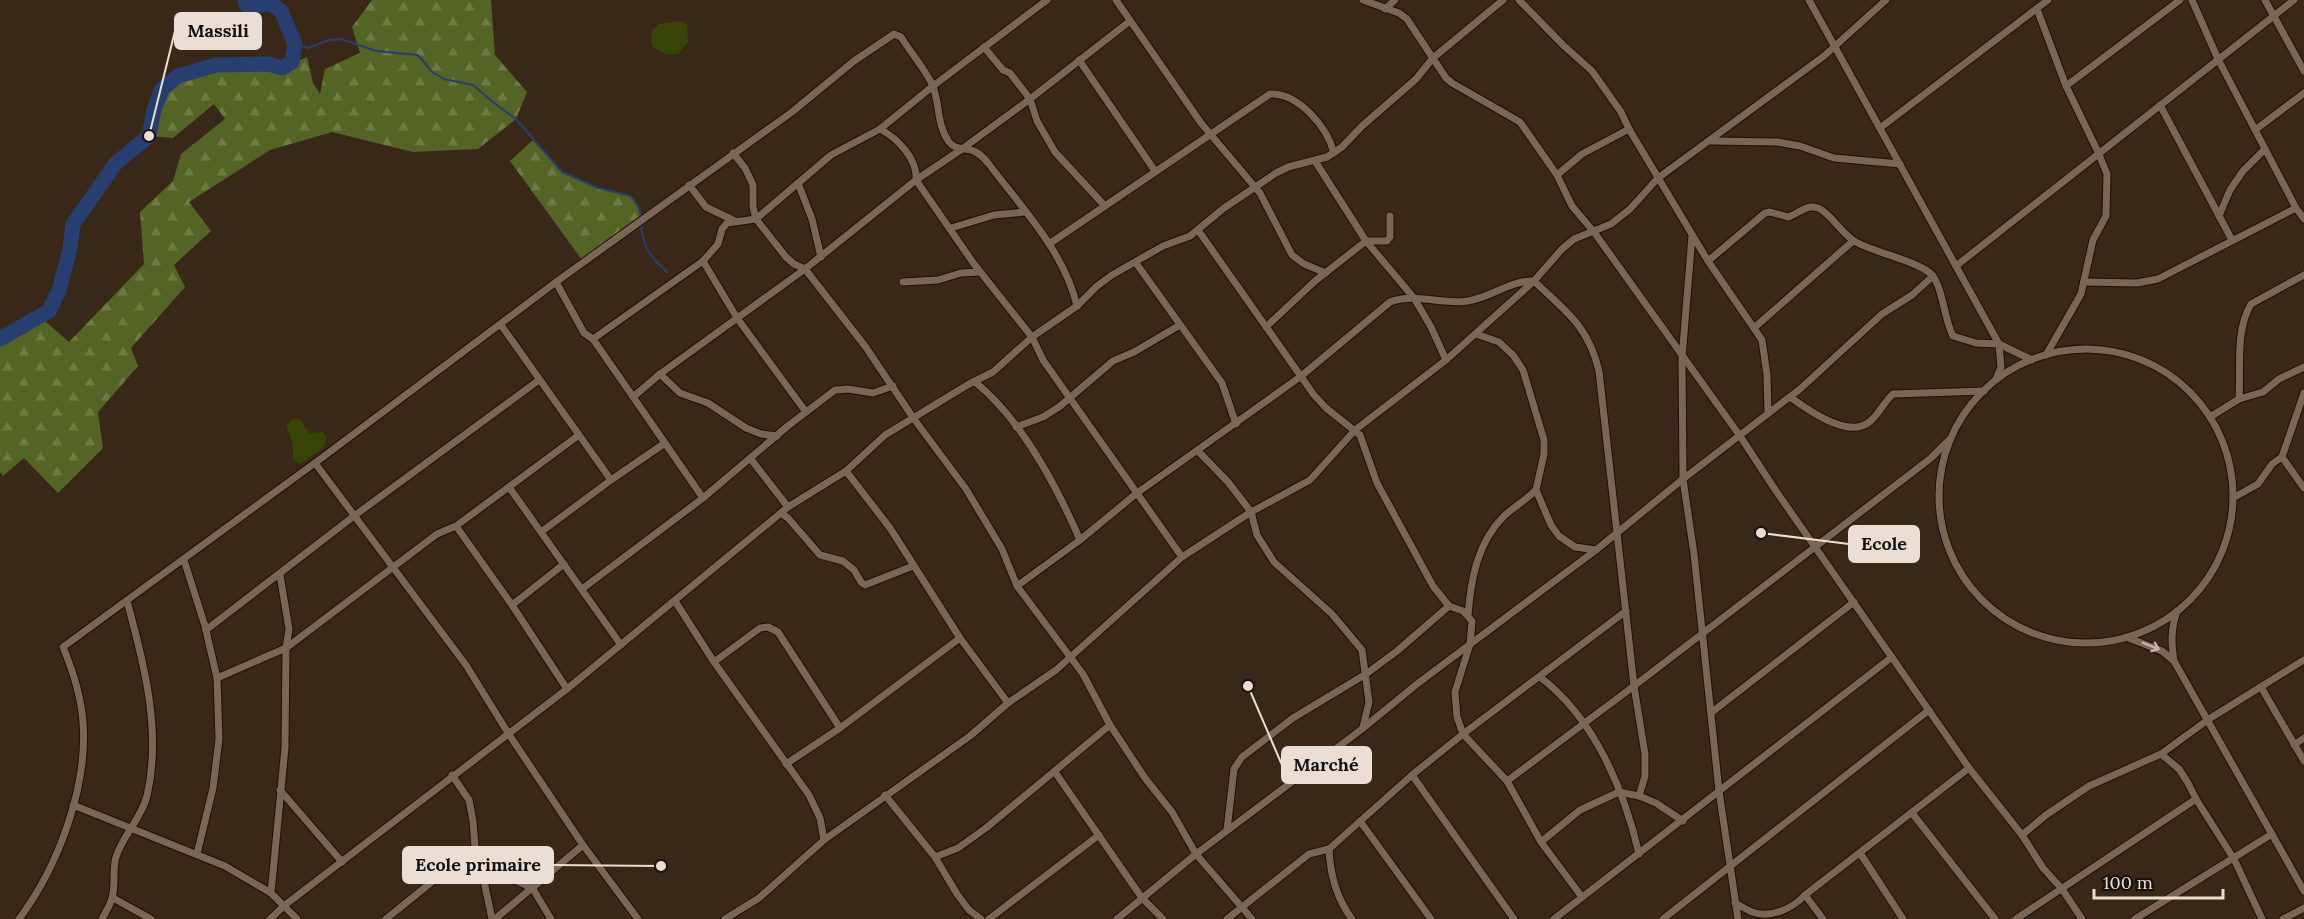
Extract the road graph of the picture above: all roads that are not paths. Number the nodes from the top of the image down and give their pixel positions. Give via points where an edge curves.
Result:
1 (1047, 0) edge
2 (1116, 0) edge
3 (1363, 0) edge
4 (1395, 0) edge
5 (1503, 0) edge
6 (1519, 0) edge
7 (1809, 0) edge
8 (1886, 0) edge
9 (2048, 0) edge
10 (2180, 0) edge
11 (2192, 0) edge
12 (2265, 0) edge
13 (2294, 0) edge
14 (1385, 9) junction
15 (2037, 9) junction
16 (2273, 16) junction
17 (1130, 21) junction
18 (1834, 46) junction
19 (984, 47) junction
20 (1433, 58) junction
21 (2218, 59) junction
22 (1079, 60) junction
23 (2304, 71) edge
24 (933, 86) junction
25 (2066, 86) junction
26 (2304, 93) edge
27 (1030, 99) junction
28 (2160, 105) junction
29 (1880, 128) junction
30 (880, 129) junction
31 (1629, 129) junction
32 (2255, 130) junction
33 (1210, 133) junction
34 (1711, 141) junction
35 (962, 149) junction
36 (2265, 149) junction
37 (2098, 152) junction
38 (733, 153) junction
39 (1334, 153) junction
40 (1315, 161) junction
41 (1900, 164) junction
42 (1155, 171) junction
43 (1557, 175) junction
44 (1658, 178) junction
45 (916, 180) junction
46 (798, 183) junction
47 (689, 185) junction
48 (1254, 186) junction
49 (1104, 204) junction
50 (2296, 208) junction
51 (1025, 212) junction
52 (1390, 216) dead end
53 (2219, 216) junction
54 (756, 219) junction
55 (2304, 219) edge
56 (735, 221) junction
57 (951, 228) junction
58 (1198, 230) junction
59 (1594, 232) junction
60 (1692, 236) junction
61 (2232, 240) junction
62 (1366, 241) junction
63 (1853, 241) junction
64 (1048, 244) junction
65 (821, 256) junction
66 (703, 261) junction
67 (1708, 261) junction
68 (1136, 263) junction
69 (1956, 266) junction
70 (805, 269) junction
71 (980, 272) junction
72 (1326, 273) junction
73 (2304, 275) edge
74 (1933, 276) junction
75 (1534, 280) junction
76 (556, 282) junction
77 (903, 282) dead end
78 (2084, 282) junction
79 (1414, 298) junction
80 (1077, 306) junction
81 (737, 318) junction
82 (1180, 325) junction
83 (501, 326) junction
84 (1266, 327) junction
85 (1755, 327) junction
86 (1476, 334) junction
87 (1032, 337) junction
88 (593, 339) junction
89 (1999, 344) junction
90 (2046, 355) junction
91 (1682, 358) junction
92 (1446, 360) junction
93 (2032, 360) junction
94 (2304, 367) edge
95 (660, 374) junction
96 (1300, 377) junction
97 (539, 380) junction
98 (1994, 381) junction
99 (975, 382) junction
100 (893, 386) junction
101 (1983, 391) junction
102 (2304, 393) edge
103 (633, 397) junction
104 (1790, 397) junction
105 (1070, 399) junction
106 (2239, 399) junction
107 (806, 412) junction
108 (1768, 413) junction
109 (2210, 417) junction
110 (914, 418) junction
111 (1236, 424) junction
112 (1016, 427) junction
113 (1355, 430) junction
114 (579, 435) junction
115 (777, 436) junction
116 (1740, 436) junction
117 (1951, 438) junction
118 (665, 443) junction
119 (1198, 452) junction
120 (2282, 457) junction
121 (750, 458) junction
122 (315, 463) junction
123 (846, 471) junction
124 (1683, 478) junction
125 (611, 480) junction
126 (509, 487) junction
127 (2304, 488) edge
128 (1536, 490) junction
129 (1137, 493) junction
130 (704, 498) junction
131 (2233, 498) junction
132 (788, 507) junction
133 (1251, 512) junction
134 (782, 514) junction
135 (354, 516) junction
136 (456, 526) junction
137 (541, 532) junction
138 (1617, 532) junction
139 (1080, 540) junction
140 (1815, 546) junction
141 (1596, 550) junction
142 (1182, 557) junction
143 (184, 560) junction
144 (564, 564) junction
145 (913, 566) junction
146 (394, 568) junction
147 (280, 575) junction
148 (1017, 586) junction
149 (582, 589) junction
150 (127, 601) junction
151 (675, 601) junction
152 (1854, 602) junction
153 (512, 605) junction
154 (1449, 606) junction
155 (2177, 610) junction
156 (1626, 611) junction
157 (1468, 615) junction
158 (206, 630) junction
159 (1703, 632) junction
160 (2126, 637) junction
161 (960, 638) junction
162 (1470, 644) junction
163 (621, 645) junction
164 (286, 648) junction
165 (1070, 656) junction
166 (1892, 657) junction
167 (2304, 660) edge
168 (2174, 661) junction
169 (714, 662) junction
170 (1366, 674) junction
171 (1540, 677) junction
172 (217, 678) junction
173 (1634, 686) junction
174 (2261, 687) junction
175 (567, 689) junction
176 (1008, 702) junction
177 (1929, 710) junction
178 (1712, 712) junction
179 (2209, 720) junction
180 (1584, 724) junction
181 (1110, 725) junction
182 (840, 728) junction
183 (1362, 729) junction
184 (508, 733) junction
185 (1463, 734) junction
186 (2304, 738) edge
187 (2294, 745) junction
188 (2161, 754) junction
189 (2304, 760) edge
190 (786, 764) junction
191 (1970, 768) junction
192 (1055, 771) junction
193 (453, 775) junction
194 (1412, 775) junction
195 (1507, 780) junction
196 (280, 790) junction
197 (1719, 791) junction
198 (1619, 792) junction
199 (885, 795) junction
200 (1639, 796) junction
201 (2196, 799) junction
202 (73, 805) junction
203 (1912, 813) junction
204 (1360, 821) junction
205 (1683, 821) junction
206 (133, 827) junction
207 (1227, 830) junction
208 (2272, 834) junction
209 (1099, 835) junction
210 (2022, 835) junction
211 (824, 840) junction
212 (1541, 842) junction
213 (583, 845) junction
214 (475, 847) junction
215 (1329, 849) junction
216 (197, 854) junction
217 (1196, 854) junction
218 (1639, 854) junction
219 (1860, 854) junction
220 (935, 857) junction
221 (2234, 859) junction
222 (342, 862) junction
223 (484, 864) junction
224 (1729, 866) junction
225 (533, 889) junction
226 (2062, 889) junction
227 (2304, 891) edge
228 (271, 893) junction
229 (1805, 895) junction
230 (1582, 897) junction
231 (113, 898) junction
232 (1142, 898) junction
233 (1735, 903) junction
234 (285, 905) junction
235 (1243, 907) junction
236 (2304, 908) edge
237 (19, 919) edge
238 (102, 919) edge
239 (151, 919) edge
240 (270, 919) edge
241 (297, 919) edge
242 (386, 919) edge
243 (493, 919) edge
244 (551, 919) edge
245 (638, 919) edge
246 (725, 919) edge
247 (981, 919) edge
248 (989, 919) edge
249 (1117, 919) edge
250 (1163, 919) edge
251 (1227, 919) edge
252 (1252, 919) edge
253 (1352, 919) edge
254 (1431, 919) edge
255 (1514, 919) edge
256 (1554, 919) edge
257 (1663, 919) edge
258 (1738, 919) edge
259 (1822, 919) edge
260 (1903, 919) edge
261 (1995, 919) edge
262 (2016, 919) edge
263 (2082, 919) edge
264 (2135, 919) edge
265 (2262, 919) edge
266 (2283, 919) edge

1 - 19 street
2 - 17 street
3 - 14 street
4 - 14 street
5 - 20 street
6 - 31 street via 1592,70
7 - 18 street
8 - 18 street
9 - 15 street
10 - 25 street
11 - 21 street
12 - 16 street
13 - 16 street
14 - 20 street via 1407,20
15 - 25 street
15 - 29 street
16 - 21 street
16 - 23 street
17 - 22 street
17 - 33 street
18 - 29 street
18 - 34 street
19 - 24 street
19 - 27 street
20 - 39 street via 1416,79
20 - 43 street via 1452,83 1520,122
21 - 28 street
21 - 32 street
22 - 27 street
22 - 42 street
24 - 30 street
24 - 35 street via 944,133 954,147
24 - 38 street via 901,38 894,34
25 - 37 street
26 - 32 street
27 - 35 street
27 - 49 street via 1043,134
28 - 37 street
28 - 53 street
29 - 41 street
30 - 45 street via 890,134 910,157
30 - 46 street via 838,150
31 - 43 street via 1582,154
31 - 44 street
32 - 36 street
33 - 39 street via 1270,94 1276,94 1294,100 1316,121
33 - 42 street
33 - 48 street
34 - 41 street via 1777,142 1834,158
34 - 44 street
35 - 45 street
35 - 51 street via 981,155
36 - 50 street
36 - 53 street via 2243,171
37 - 69 street
37 - 78 street via 2107,174 2106,216 2093,240
38 - 47 street
38 - 54 street via 753,185
39 - 40 street
40 - 48 street via 1288,167
40 - 62 street
41 - 69 street
42 - 49 street
43 - 59 street via 1572,206
44 - 59 street via 1630,209
44 - 60 street
45 - 57 street
45 - 65 street
46 - 54 street
46 - 65 street
47 - 56 street via 706,207
47 - 76 street
48 - 58 street
48 - 72 street via 1292,255
49 - 64 street
50 - 55 street
50 - 61 street
51 - 57 street via 994,215
51 - 64 street
52 - 62 street via 1387,241
53 - 61 street
54 - 56 street
54 - 70 street via 786,257
56 - 66 street via 724,226 718,243
57 - 71 street
58 - 68 street
58 - 84 street
59 - 75 street via 1574,239
59 - 91 street
60 - 67 street
60 - 91 street
61 - 78 street via 2158,279 2137,283
62 - 72 street
62 - 79 street
63 - 67 street via 1817,208 1807,207 1788,217 1770,212 1754,220
63 - 74 street via 1922,267
63 - 85 street
64 - 80 street via 1070,280
65 - 70 street
66 - 81 street
66 - 88 street
67 - 85 street
68 - 80 street via 1097,286
68 - 82 street
69 - 89 street
70 - 81 street
70 - 100 street
71 - 77 street
71 - 87 street
72 - 84 street
73 - 106 street via 2251,304 2246,312 2242,323
74 - 89 street via 1953,336 1976,344
74 - 104 street via 1882,314
75 - 79 street via 1467,301
75 - 86 street
75 - 138 street via 1586,333 1594,350
76 - 83 street
76 - 88 street via 584,333
78 - 90 street
79 - 92 street
79 - 96 street via 1398,298 1383,306
80 - 87 street
81 - 95 street
81 - 107 street
82 - 105 street via 1113,361
82 - 111 street via 1222,383
83 - 97 street
83 - 122 street
84 - 96 street
85 - 108 street via 1762,340
86 - 92 street
86 - 128 street via 1499,342 1523,370 1544,440
87 - 99 street via 993,372
87 - 105 street
88 - 103 street
89 - 93 street
89 - 98 street via 2001,367
90 - 93 street
90 - 109 street via 2088,350 2131,356 2181,384
91 - 116 street
91 - 124 street
92 - 113 street
93 - 98 street
94 - 106 street via 2263,392
95 - 103 street
95 - 115 street via 680,393 708,403 746,428
96 - 111 street
96 - 113 street via 1326,408
97 - 114 street
97 - 135 street
98 - 101 street
99 - 110 street
99 - 112 street
100 - 107 street via 873,393 835,390
100 - 110 street
101 - 104 street via 1893,394 1866,425 1852,428 1823,418
101 - 117 street via 1965,412
102 - 120 street
103 - 118 street
104 - 108 street
105 - 112 street via 1043,417
105 - 129 street
106 - 109 street
107 - 115 street
108 - 116 street
109 - 131 street via 2228,456
110 - 123 street via 885,435
110 - 148 street via 966,489 1002,549
111 - 119 street
112 - 139 street via 1056,487
113 - 133 street via 1310,480
113 - 154 street via 1390,508 1433,586
114 - 125 street
114 - 126 street
115 - 121 street
116 - 124 street
116 - 140 street
117 - 140 street via 1931,458
117 - 160 street via 1940,479 1941,522 1955,563 1980,598 2002,616 2041,635 2083,642
118 - 125 street
118 - 130 street
119 - 129 street
119 - 133 street
120 - 127 street
120 - 131 street via 2258,484
121 - 130 street
121 - 132 street
122 - 135 street
122 - 143 street
123 - 132 street
123 - 145 street via 890,528
124 - 138 street
124 - 159 street
125 - 137 street
126 - 136 street
126 - 137 street
128 - 141 street via 1559,536 1575,547
128 - 157 street via 1502,518 1483,543
129 - 139 street
129 - 142 street
130 - 149 street
131 - 155 street via 2230,527 2218,560 2198,590
132 - 134 street
133 - 142 street
133 - 170 street via 1266,552 1351,635 1362,650
134 - 145 street via 820,555 843,561 865,585
134 - 151 street
135 - 146 street
135 - 147 street
136 - 146 street via 437,534
136 - 153 street
137 - 144 street
138 - 141 street
138 - 156 street
139 - 148 street
140 - 152 street
140 - 159 street
141 - 162 street
142 - 165 street
143 - 150 street
143 - 158 street
144 - 149 street
144 - 153 street
145 - 161 street
146 - 164 street
146 - 184 street via 466,665
147 - 158 street
147 - 164 street via 289,629
148 - 165 street
149 - 163 street
150 - 202 street via 63,647 75,677 83,722
150 - 206 street via 142,656 151,716 147,797
151 - 163 street
151 - 169 street
152 - 166 street
152 - 178 street
153 - 175 street
154 - 157 street
154 - 170 street
155 - 160 street
155 - 168 street via 2171,627
156 - 171 street
156 - 173 street
157 - 162 street via 1473,621
158 - 172 street
159 - 173 street
159 - 178 street
160 -> 168 street via 2162,651
161 - 176 street
161 - 182 street
162 - 183 street
162 - 185 street via 1455,692
163 - 175 street
164 - 172 street
164 - 196 street via 285,748
165 - 176 street
165 - 181 street
166 - 177 street
166 - 197 street
167 - 174 street
168 - 179 street
169 - 182 street via 760,628 778,632
169 - 190 street
170 - 183 street via 1370,702
170 - 207 street via 1293,718 1242,757 1234,769
171 - 180 street via 1563,696
171 - 185 street
172 - 216 street via 219,739 213,788
173 - 180 street
173 - 200 street via 1645,754 1645,776
174 - 179 street
174 - 187 street
175 - 184 street
176 - 199 street via 970,736
177 - 191 street
177 - 224 street
178 - 197 street
179 - 188 street
179 - 208 street
180 - 195 street
180 - 198 street via 1605,758
181 - 192 street
181 - 217 street via 1172,812
182 - 190 street
183 - 207 street
184 - 193 street
184 - 213 street
185 - 194 street
185 - 195 street
186 - 187 street
187 - 189 street
188 - 201 street via 2179,769
188 - 210 street via 2089,786
190 - 211 street via 809,795 820,818
191 - 203 street
191 - 210 street
192 - 209 street
192 - 220 street via 986,828 958,848
193 - 214 street via 469,800
193 - 222 street
194 - 204 street
194 - 255 street
195 - 212 street
196 - 222 street
196 - 228 street
197 - 205 street
197 - 224 street
198 - 200 street
198 - 212 street via 1580,810
198 - 218 street via 1631,817
199 - 211 street
199 - 220 street
200 - 205 street
201 - 221 street
201 - 226 street
202 - 206 street
202 - 237 street via 60,848 34,900
203 - 219 street
203 - 261 street
204 - 215 street
204 - 254 street
205 - 218 street
206 - 216 street
206 - 231 street via 116,859
207 - 217 street
208 - 221 street
208 - 227 street
209 - 232 street
209 - 248 street
210 - 226 street
211 - 246 street via 759,898
212 - 230 street
213 - 225 street
213 - 245 street
214 - 223 street
214 - 242 street
215 - 235 street via 1309,854
215 - 253 street via 1333,878
216 - 228 street
217 - 232 street
217 - 235 street
218 - 230 street
219 - 229 street
219 - 260 street
220 - 247 street via 957,894
221 - 264 street
221 - 265 street
222 - 234 street
223 - 225 street
223 - 243 street
224 - 233 street
224 - 257 street
225 - 243 street
225 - 244 street
226 - 262 street
226 - 263 street
228 - 234 street
229 - 233 street via 1794,907 1778,912 1754,913
229 - 259 street
230 - 256 street
231 - 238 street
231 - 239 street
232 - 249 street
232 - 250 street
233 - 258 street
234 - 240 street
234 - 241 street
235 - 251 street
235 - 252 street
236 - 266 street

